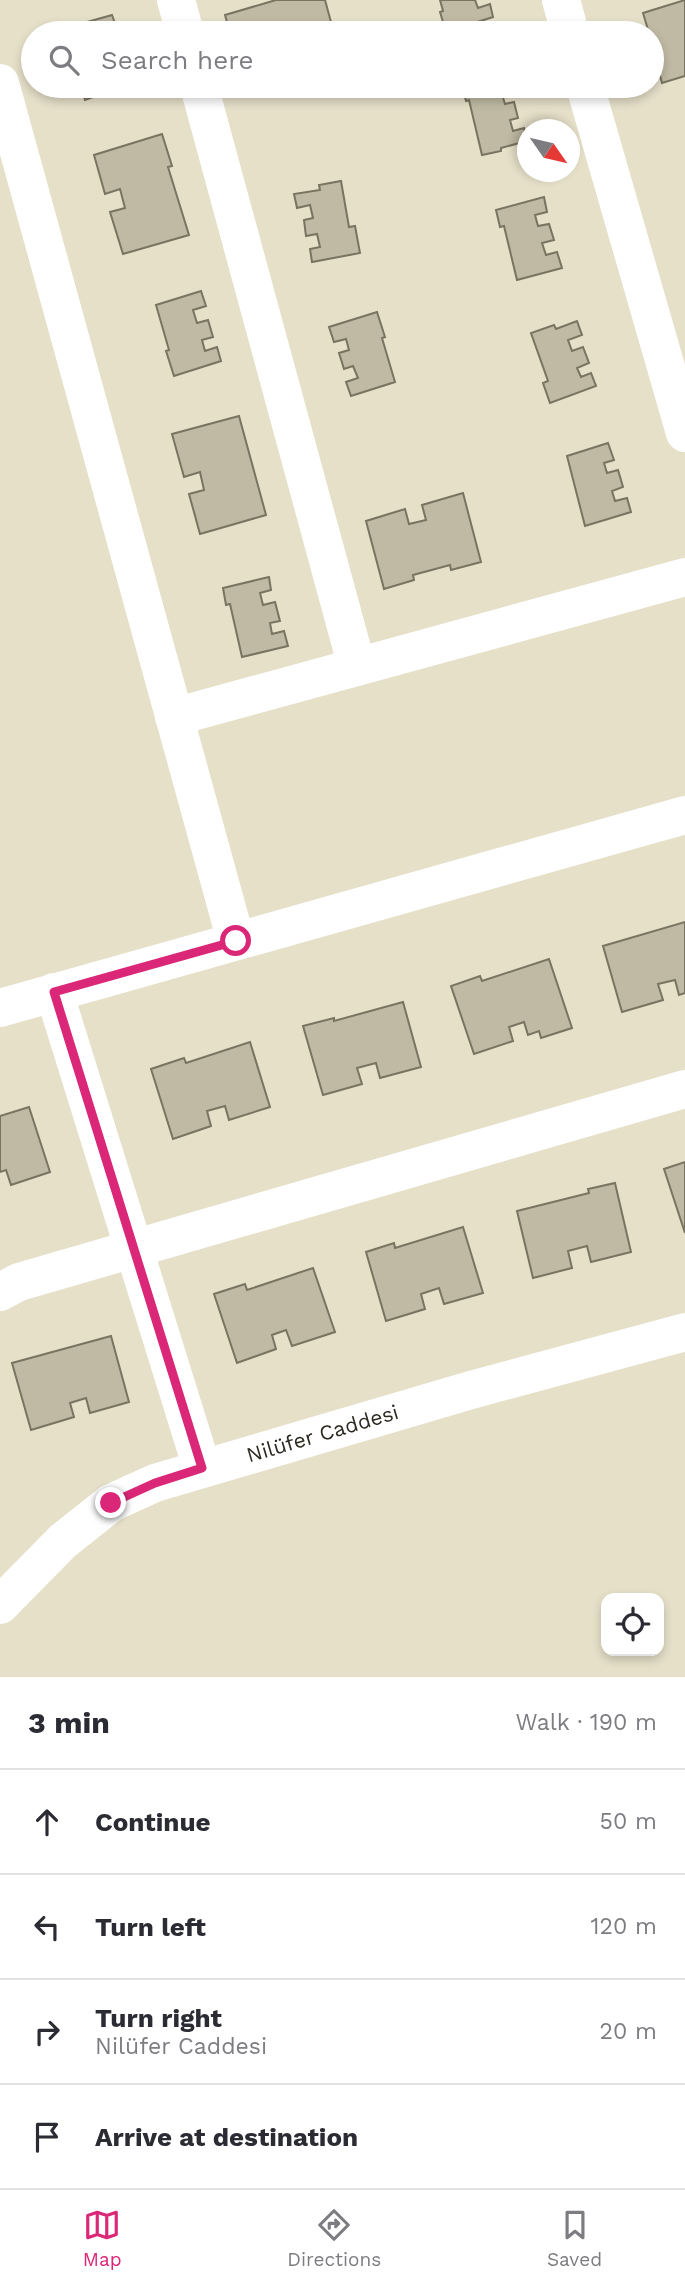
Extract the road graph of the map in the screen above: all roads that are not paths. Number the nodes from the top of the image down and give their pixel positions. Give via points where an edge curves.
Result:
1 (176, 0) edge
2 (561, 0) edge
3 (182, 21) edge
4 (567, 21) edge
5 (0, 83) edge
6 (202, 98) edge
7 (588, 98) edge
8 (685, 433) edge
9 (685, 577) edge
10 (357, 667) junction
11 (174, 717) junction
12 (685, 815) edge
13 (236, 941) junction
14 (54, 992) junction
15 (0, 1008) edge
16 (685, 1089) edge
17 (134, 1249) junction
18 (0, 1292) edge
19 (685, 1332) edge
20 (202, 1468) junction
21 (0, 1605) edge

1 - 3 street
2 - 4 street
5 - 11 street
6 - 10 street
7 - 8 street
9 - 10 street
10 - 11 street
11 - 13 street
12 - 13 street
13 - 14 street
14 - 15 street
14 - 17 street
16 - 17 street
17 - 18 street via 19,1282
17 - 20 street
19 - 20 street, Nilüfer Caddesi
20 - 21 street, Nilüfer Caddesi via 111,1503 63,1541

